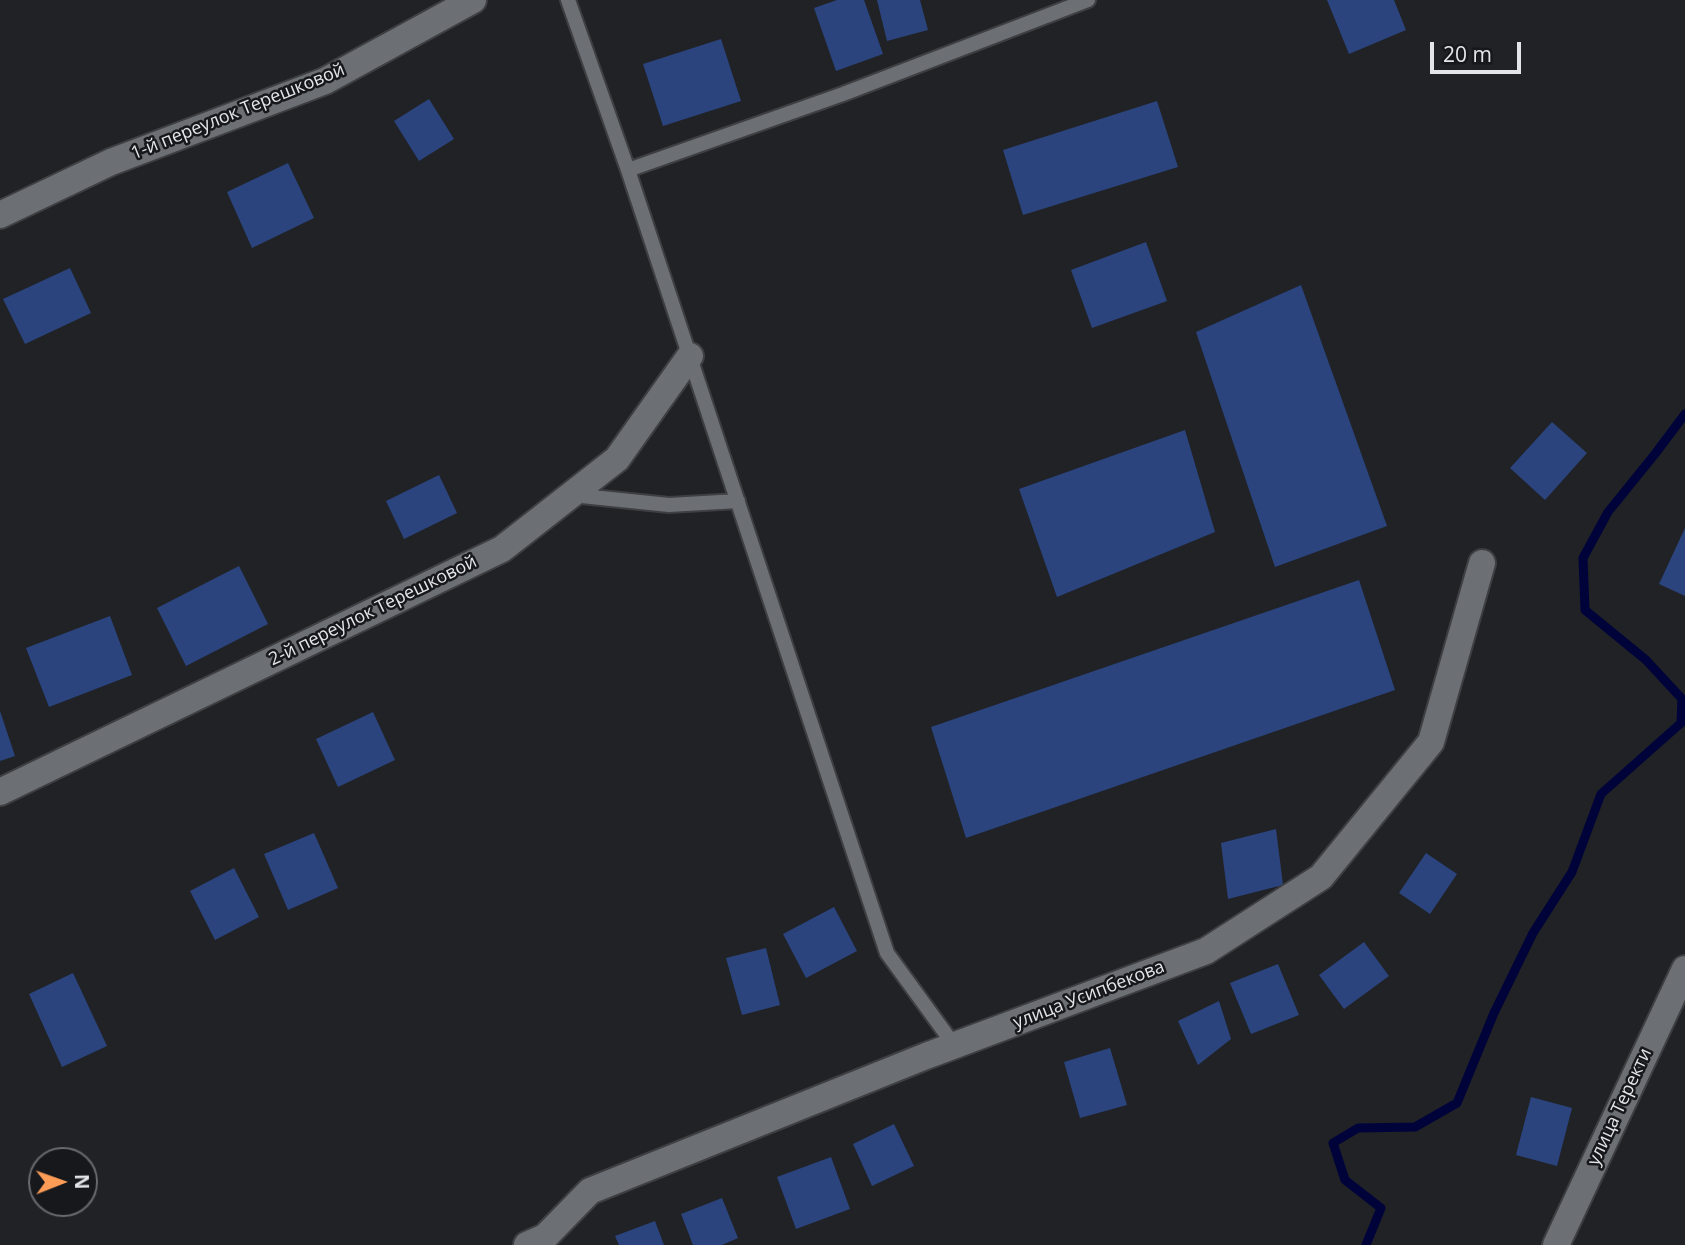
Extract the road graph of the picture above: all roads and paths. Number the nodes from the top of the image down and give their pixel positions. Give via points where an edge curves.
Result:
1 (472, 0) edge
2 (568, 0) edge
3 (1088, 0) edge
4 (628, 170) junction
5 (0, 215) edge
6 (690, 356) junction
7 (571, 495) junction
8 (738, 501) junction
9 (1482, 563) dead end
10 (0, 792) edge
11 (1685, 970) edge
12 (954, 1045) junction
13 (527, 1245) edge
14 (1556, 1245) edge

1 - 5 street, 1-й переулок Терешковой via 325,81 111,162
2 - 4 lane
3 - 4 lane
4 - 6 lane
6 - 7 street, 2-й переулок Терешковой via 617,459
6 - 8 lane
7 - 8 lane via 670,505
7 - 10 street, 2-й переулок Терешковой via 502,548
8 - 12 lane via 887,953
9 - 12 street, улица Усипбекова via 1431,742 1321,877 1206,951
11 - 14 street, улица Теректи
12 - 13 street, улица Усипбекова via 590,1191 545,1237

